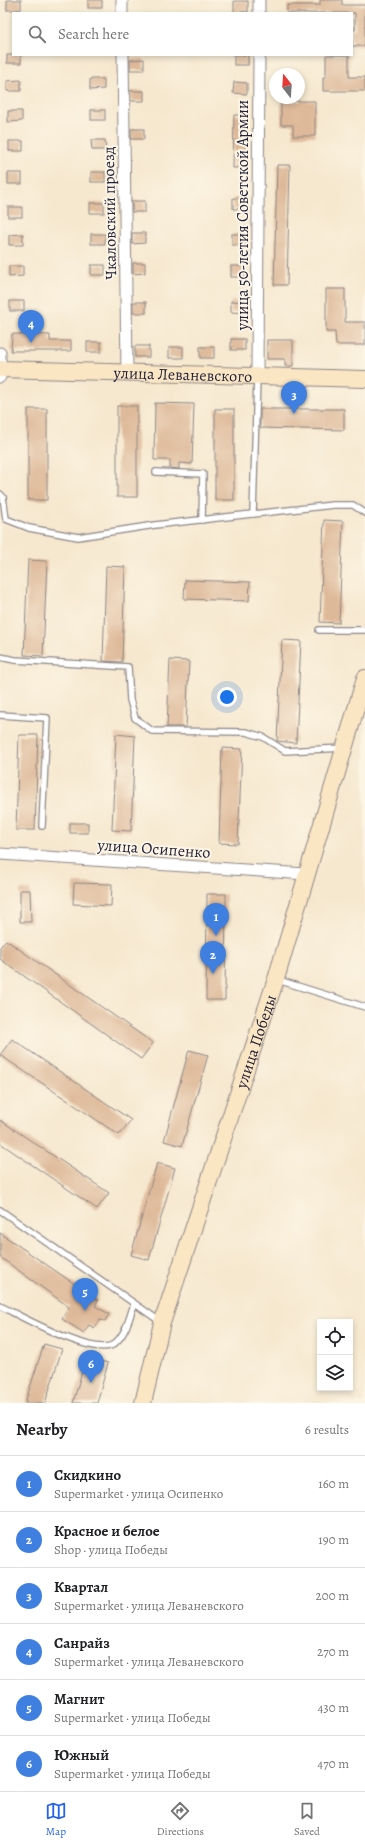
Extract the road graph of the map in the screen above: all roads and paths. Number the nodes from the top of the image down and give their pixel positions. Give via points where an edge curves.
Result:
1 (122, 0) edge
2 (259, 0) edge
3 (122, 12) edge
4 (259, 12) edge
5 (123, 56) edge
6 (258, 56) edge
7 (0, 353) edge
8 (0, 369) edge
9 (127, 372) junction
10 (257, 376) junction
11 (0, 377) edge
12 (365, 379) edge
13 (156, 472) dead end
14 (0, 494) edge
15 (365, 513) edge
16 (253, 514) junction
17 (202, 520) junction
18 (319, 630) dead end
19 (365, 630) edge
20 (0, 657) edge
21 (365, 678) edge
22 (0, 715) edge
23 (344, 748) junction
24 (42, 826) dead end
25 (0, 854) edge
26 (306, 874) junction
27 (276, 979) junction
28 (365, 1008) edge
29 (0, 1210) edge
30 (134, 1304) junction
31 (0, 1306) edge
32 (162, 1323) junction
33 (143, 1403) edge

1 - 3 street
2 - 4 street
5 - 9 street, Чкаловский проезд
6 - 10 street, улица 50-летия Советской Армии
7 - 8 street
8 - 9 street, улица Леваневского
8 - 11 street
9 - 10 street, улица Леваневского
10 - 12 street, улица Леваневского
10 - 16 lane
13 - 17 lane via 203,474
14 - 17 lane via 3,497 6,519 29,528 78,537
15 - 16 lane via 353,505 333,505
16 - 17 lane
18 - 19 lane
20 - 23 lane via 128,667 130,700 135,718 152,731 246,732 263,737 285,751
21 - 23 street, улица Победы
22 - 24 lane via 47,718
23 - 26 street, улица Победы
25 - 26 street, улица Осипенко
26 - 27 street, улица Победы
27 - 28 lane
27 - 32 street, улица Победы
29 - 30 lane
30 - 31 lane via 124,1334 112,1345 97,1348 82,1344
30 - 32 lane
32 - 33 street, улица Победы

